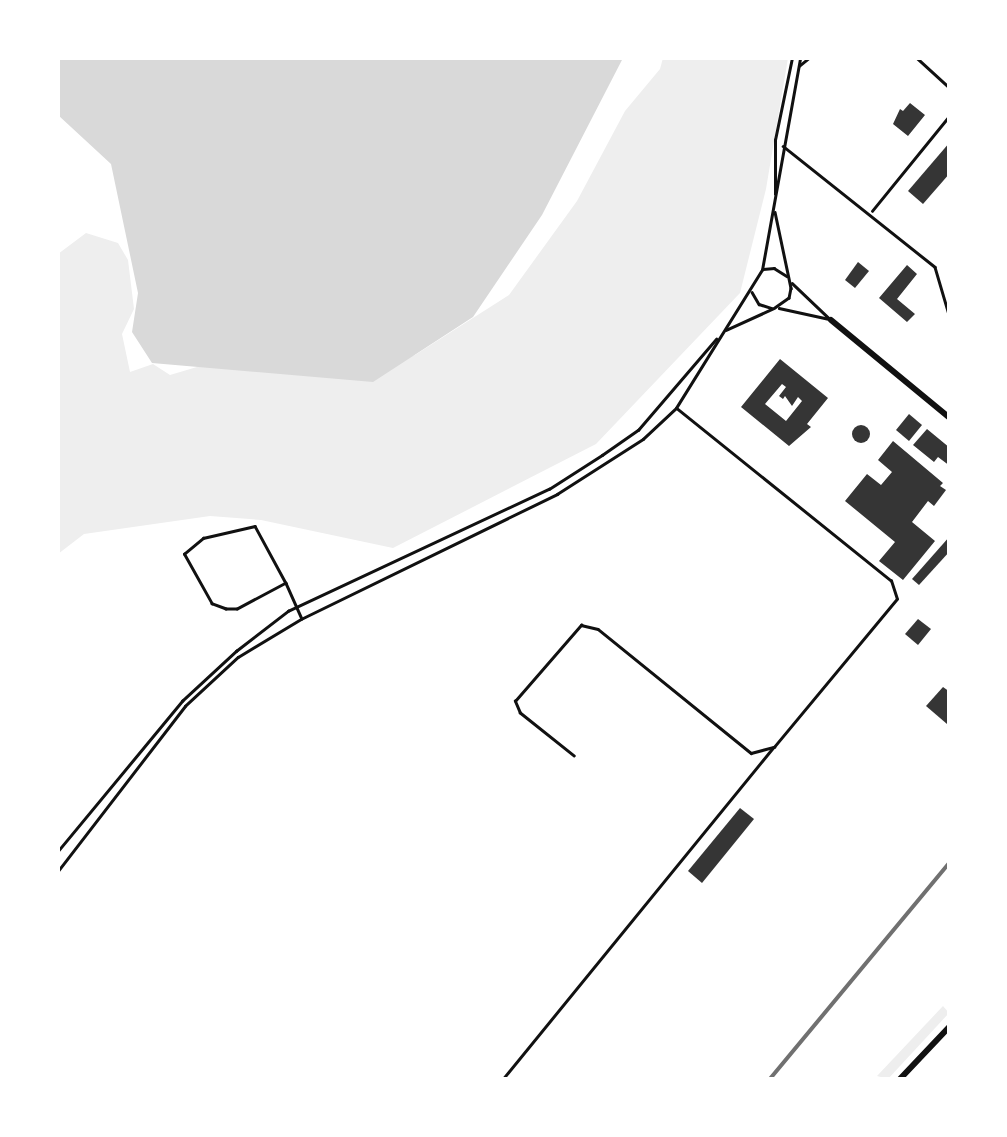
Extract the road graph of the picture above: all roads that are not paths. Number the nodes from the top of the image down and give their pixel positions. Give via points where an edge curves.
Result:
1 (792, 58) edge
2 (800, 58) edge
3 (808, 58) edge
4 (918, 58) edge
5 (798, 67) junction
6 (950, 88) edge
7 (950, 115) edge
8 (782, 144) junction
9 (775, 211) junction
10 (870, 214) junction
11 (762, 270) junction
12 (790, 280) junction
13 (751, 290) junction
14 (775, 307) junction
15 (950, 318) edge
16 (831, 320) junction
17 (722, 332) junction
18 (676, 408) junction
19 (950, 418) edge
20 (286, 583) junction
21 (296, 608) junction
22 (302, 619) junction
23 (774, 747) junction
24 (574, 756) dead end
25 (58, 850) edge
26 (58, 871) edge
27 (950, 1026) edge
28 (502, 1080) edge
29 (900, 1080) edge

1 - 9 lane via 775,140
2 - 5 lane
3 - 5 lane
4 - 6 lane
5 - 8 lane
7 - 10 lane
8 - 9 lane
8 - 10 lane
9 - 11 lane
9 - 12 lane
10 - 15 lane via 934,268
11 - 12 lane via 780,270
11 - 13 lane
12 - 14 lane via 789,298
12 - 16 lane
13 - 14 lane via 759,304
13 - 17 lane
14 - 16 lane
14 - 17 lane
16 - 19 street
17 - 18 lane
17 - 21 lane via 638,430 602,455 549,489
18 - 22 lane via 643,439 557,494
18 - 23 lane via 897,591 897,600
20 - 20 lane via 237,610 226,609 212,604 184,554 203,538 255,526
20 - 21 lane
21 - 22 lane
21 - 25 lane via 182,701
22 - 26 lane via 238,657 185,706
23 - 24 lane via 752,753 585,625 514,701
23 - 28 lane
27 - 29 street

